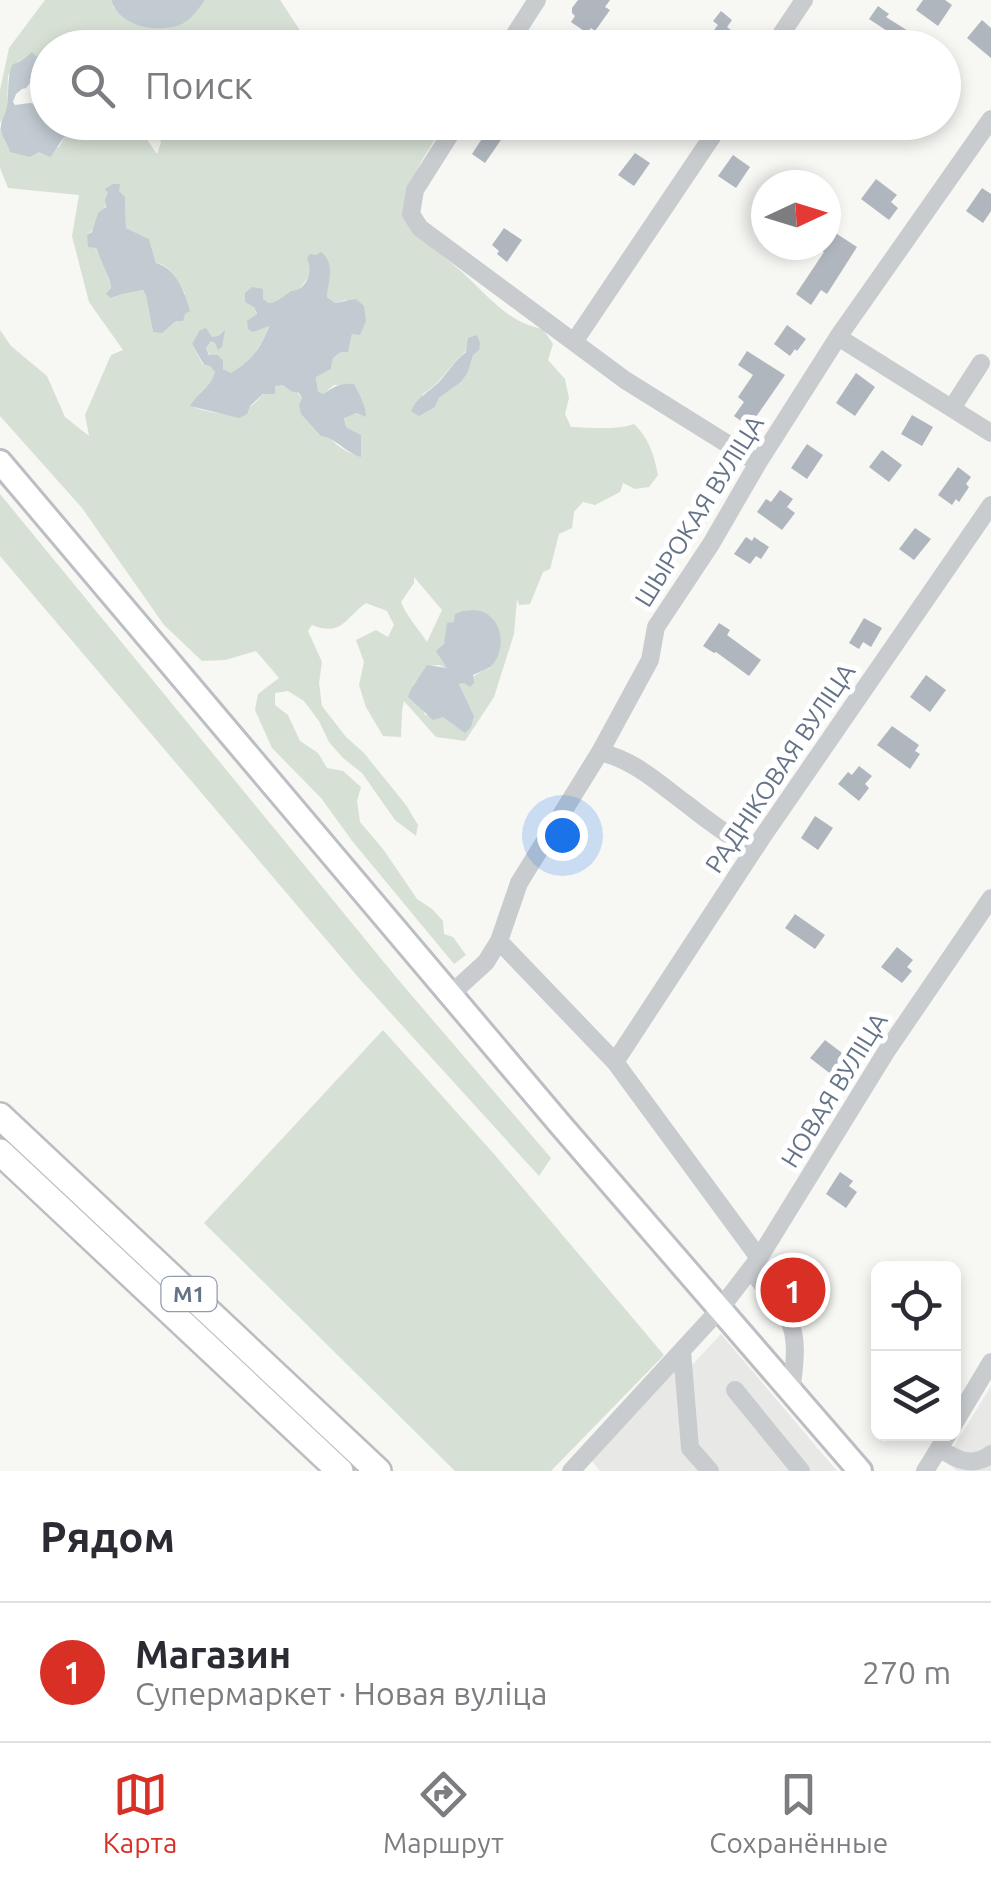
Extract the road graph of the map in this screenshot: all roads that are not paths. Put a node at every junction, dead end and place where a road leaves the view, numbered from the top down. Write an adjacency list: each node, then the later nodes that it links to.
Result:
1 (537, 0): 3 (street)
2 (804, 0): 4 (street)
3 (518, 30)
4 (784, 30)
5 (991, 119): 8 (street, ШЫРОКАЯ ВУЛІЦА)
6 (447, 140): 9 (street)
7 (710, 140): 9 (street)
8 (838, 337): 11 (street); 14 (street, ШЫРОКАЯ ВУЛІЦА)
9 (574, 342): 14 (street)
10 (982, 363): 11 (street)
11 (952, 408): 12 (street)
12 (991, 433)
13 (0, 462): 20 (main road)
14 (758, 463): 16 (street, ШЫРОКАЯ ВУЛІЦА)
15 (991, 505): 17 (street, РАДНІКОВАЯ ВУЛІЦА)
16 (600, 752): 17 (street); 19 (street, ШЫРОКАЯ ВУЛІЦА)
17 (754, 851): 21 (street, РАДНІКОВАЯ ВУЛІЦА)
18 (991, 898): 24 (street, НОВАЯ ВУЛІЦА)
19 (499, 942): 20 (street, ШЫРОКАЯ ВУЛІЦА); 21 (street)
20 (451, 994): 25 (main road)
21 (614, 1062): 24 (street)
22 (0, 1116): 34 (highway, М1)
23 (0, 1152): 33 (highway, М1)
24 (754, 1264): 25 (street, НОВАЯ ВУЛІЦА); 29 (street)
25 (720, 1309): 26 (street, НОВАЯ ВУЛІЦА); 29 (main road)
26 (682, 1351): 35 (street, НОВАЯ ВУЛІЦА); 36 (street)
27 (991, 1362): 30 (street)
28 (735, 1390): 37 (street)
29 (791, 1391): 38 (main road)
30 (961, 1412)
31 (944, 1441): 32 (street); 39 (street)
32 (991, 1454)
33 (340, 1471)
34 (378, 1471)
35 (571, 1471)
36 (710, 1471)
37 (801, 1471)
38 (860, 1471)
39 (925, 1471)

